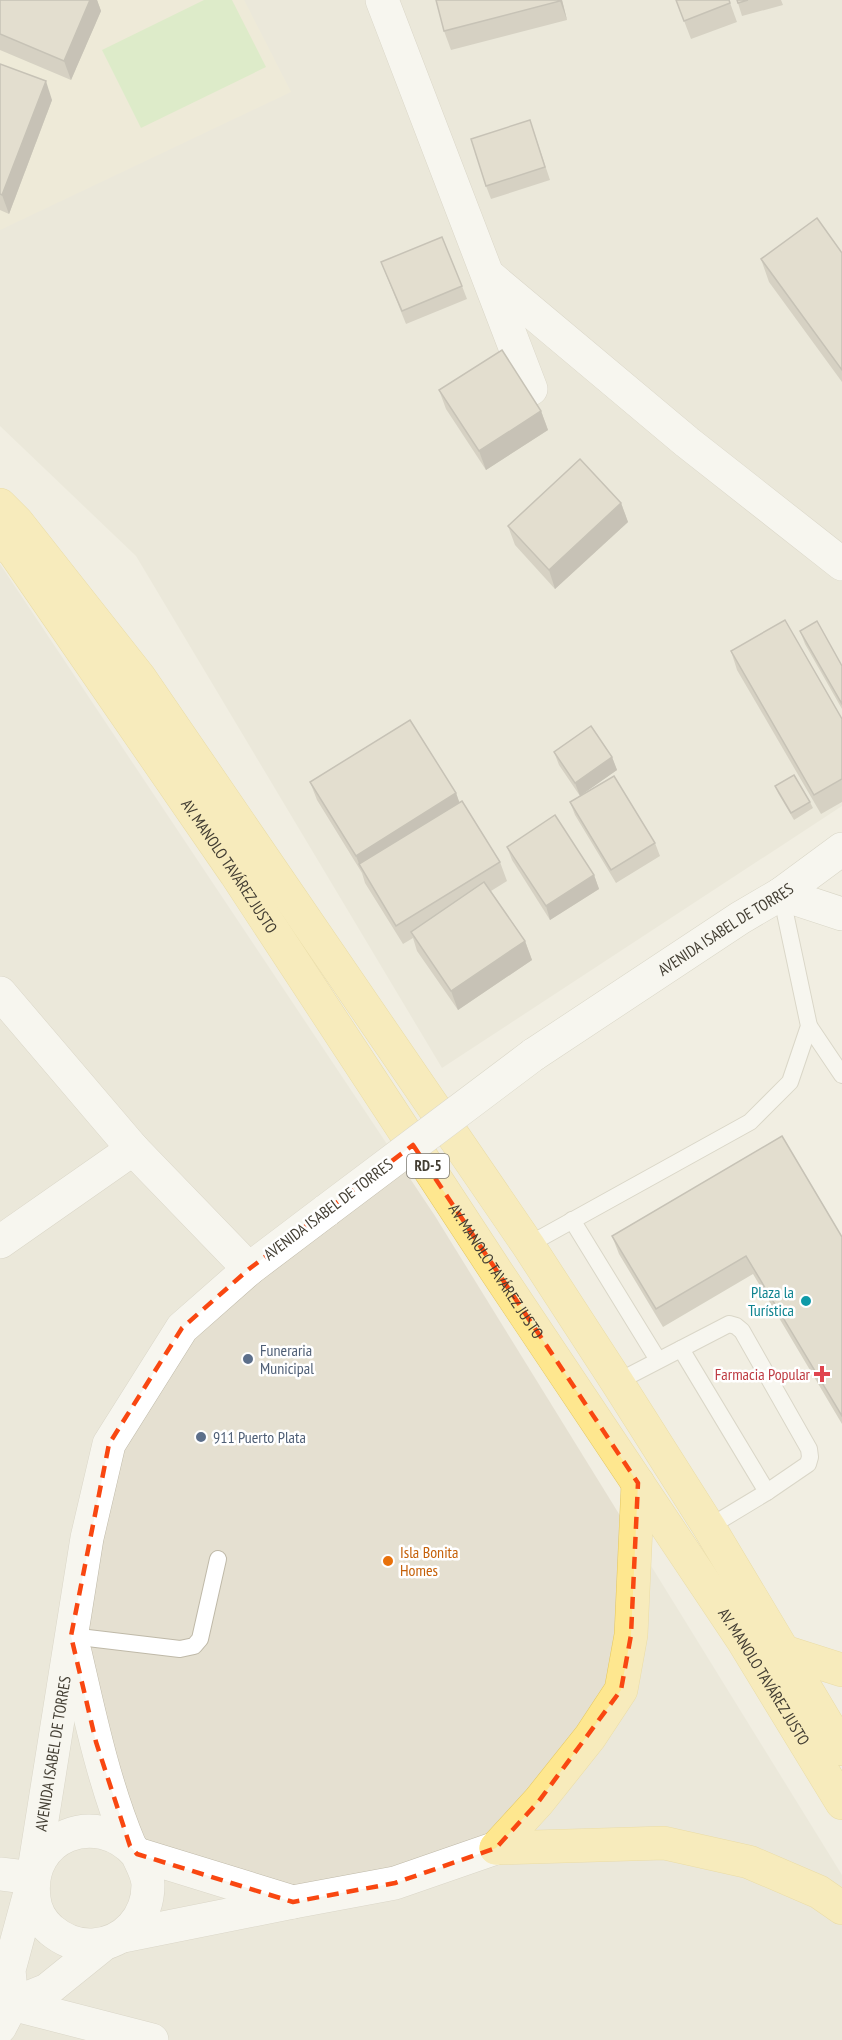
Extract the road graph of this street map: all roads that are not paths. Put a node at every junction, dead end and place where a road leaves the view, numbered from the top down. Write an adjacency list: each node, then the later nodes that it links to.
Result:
1 (382, 0): 2 (street)
2 (489, 276): 3 (street); 6 (street)
3 (531, 389)
4 (0, 505): 16 (main road, AV. MANOLO TAVÁREZ JUSTO / RD-5)
5 (0, 539): 21 (main road, AV. MANOLO TAVÁREZ JUSTO / RD-5)
6 (842, 564)
7 (842, 849): 8 (street, AVENIDA ISABEL DE TORRES)
8 (781, 894): 9 (street); 11 (lane); 17 (street, AVENIDA ISABEL DE TORRES, bridge)
9 (842, 914)
10 (0, 993): 13 (street)
11 (809, 1026): 12 (lane); 14 (lane)
12 (842, 1075)
13 (132, 1149): 15 (street); 17 (street)
14 (572, 1220): 16 (lane); 19 (lane)
15 (0, 1242)
16 (528, 1245): 20 (main road, AV. MANOLO TAVÁREZ JUSTO / RD-5)
17 (249, 1269): 25 (street, AVENIDA ISABEL DE TORRES)
18 (681, 1349): 19 (lane); 22 (lane); 22 (lane)
19 (658, 1360): 20 (lane)
20 (617, 1382): 23 (main road, AV. MANOLO TAVÁREZ JUSTO / RD-5)
21 (638, 1483): 29 (main road, AV. MANOLO TAVÁREZ JUSTO / RD-5); 30 (main road)
22 (767, 1492): 23 (lane)
23 (709, 1527): 26 (main road, AV. MANOLO TAVÁREZ JUSTO / RD-5)
24 (218, 1559): 25 (lane)
25 (71, 1636): 31 (street, AVENIDA ISABEL DE TORRES); 33 (street, AVENIDA ISABEL DE TORRES)
26 (782, 1652): 27 (main road); 28 (main road, AV. MANOLO TAVÁREZ JUSTO / RD-5)
27 (842, 1670)
28 (842, 1749)
29 (842, 1803)
30 (496, 1848): 34 (street); 35 (main road)
31 (134, 1850): 33 (street); 34 (street); 36 (street)
32 (0, 1874): 33 (street)
33 (33, 1877): 36 (street); 37 (street, AVENIDA ISABEL DE TORRES)
34 (293, 1902): 36 (street)
35 (842, 1908)
36 (113, 1940): 37 (street)
37 (4, 2018): 38 (street)
38 (152, 2040)

